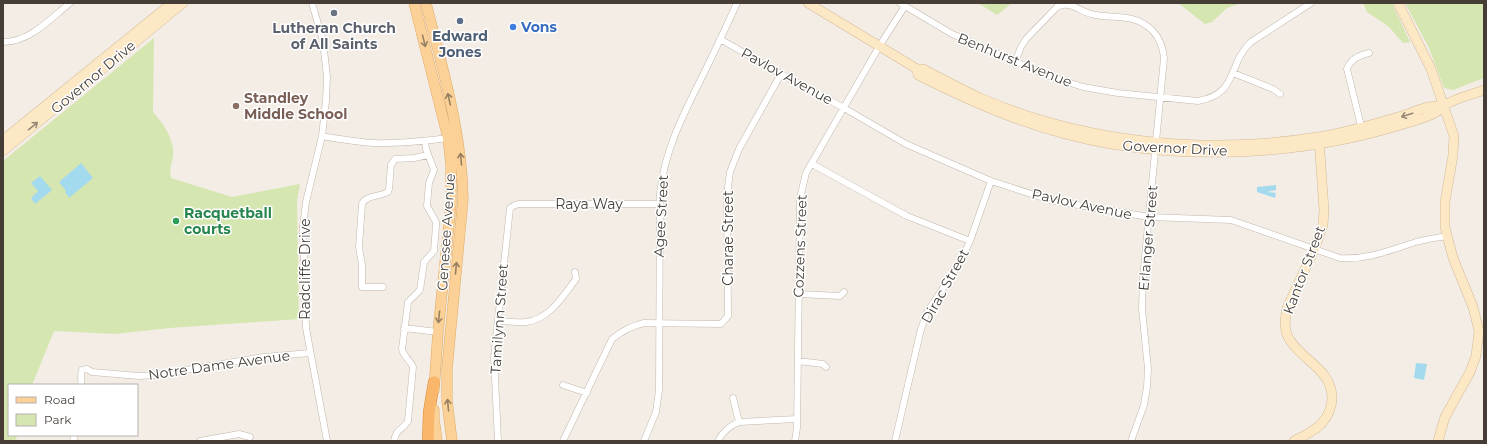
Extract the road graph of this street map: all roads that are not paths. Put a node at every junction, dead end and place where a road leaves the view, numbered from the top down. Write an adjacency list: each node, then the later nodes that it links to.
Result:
1 (172, 3): 27 (main road, Governor Drive)
2 (183, 3): 31 (main road, Governor Drive, one-way to 2)
3 (312, 3): 25 (street, Radcliffe Drive)
4 (414, 3): 26 (main road, Genesee Avenue, one-way to 26)
5 (426, 3): 49 (main road, Genesee Avenue, one-way to 5)
6 (736, 3): 12 (street, Agee Street)
7 (808, 3): 14 (main road, Governor Drive)
8 (1311, 3): 17 (street, Benhurst Avenue)
9 (1398, 3): 22 (main road)
10 (67, 4): 13 (street)
11 (903, 4): 14 (street, Cozzens Street); 16 (street, Benhurst Avenue)
12 (720, 40): 18 (street, Pavlov Avenue); 36 (street, Agee Street)
13 (3, 42)
14 (880, 45): 23 (street, Cozzens Street); 30 (main road, Governor Drive)
15 (1369, 53): 24 (street)
16 (1015, 62): 21 (street, Benhurst Avenue); 21 (street, Erlanger Street)
17 (1233, 73): 20 (street); 21 (street, Benhurst Avenue)
18 (782, 74): 23 (street, Pavlov Avenue); 46 (street, Charae Street)
19 (1484, 90): 22 (main road, Governor Drive)
20 (1280, 94)
21 (1160, 98): 30 (street, Erlanger Street)
22 (1444, 106): 24 (main road, Governor Drive); 38 (main road)
23 (844, 108): 33 (street, Cozzens Street); 34 (street, Pavlov Avenue)
24 (1362, 132): 28 (main road, Governor Drive)
25 (322, 136): 29 (street); 50 (street, Radcliffe Drive)
26 (448, 138): 29 (street); 48 (main road, Genesee Avenue, one-way to 48)
27 (3, 140)
28 (1319, 140): 30 (main road, Governor Drive); 40 (main road, Kantor Street)
29 (425, 141): 32 (street)
30 (1156, 146): 37 (street, Erlanger Street)
31 (3, 151)
32 (428, 156): 42 (street); 47 (street)
33 (812, 164): 39 (street); 44 (street, Cozzens Street)
34 (991, 181): 37 (street, Pavlov Avenue); 39 (street, Dirac Street)
35 (519, 204): 36 (street, Raya Way); 45 (street, Tamilynn Street)
36 (660, 204): 46 (street, Agee Street)
37 (1149, 217): 40 (street, Pavlov Avenue); 73 (street, Erlanger Street)
38 (1447, 236): 40 (street, Pavlov Avenue); 75 (main road)
39 (970, 241): 72 (street, Dirac Street)
40 (1314, 250): 74 (main road, Kantor Street)
41 (575, 272): 45 (street)
42 (383, 287)
43 (844, 292): 44 (street)
44 (799, 294): 51 (street, Cozzens Street)
45 (498, 321): 67 (street, Tamilynn Street)
46 (658, 323): 56 (street); 69 (street, Agee Street)
47 (404, 328): 48 (street); 63 (street)
48 (438, 332): 49 (main road); 53 (main road, Genesee Avenue)
49 (451, 335): 66 (main road, Genesee Avenue, one-way to 49)
50 (310, 353): 54 (street, Notre Dame Avenue); 62 (street, Radcliffe Drive)
51 (798, 361): 52 (street); 58 (street, Cozzens Street)
52 (826, 367)
53 (434, 382): 64 (highway); 65 (main road, Genesee Avenue)
54 (81, 384)
55 (563, 385): 56 (street)
56 (587, 393): 68 (street)
57 (733, 398): 59 (street)
58 (797, 419): 59 (street); 71 (street, Cozzens Street)
59 (739, 422): 70 (street)
60 (250, 437): 61 (street)
61 (200, 441)
62 (327, 441)
63 (394, 441)
64 (428, 441)
65 (437, 441)
66 (452, 441)
67 (498, 441)
68 (563, 441)
69 (644, 441)
70 (718, 441)
71 (795, 441)
72 (895, 441)
73 (1131, 441)
74 (1294, 441)
75 (1438, 441)

